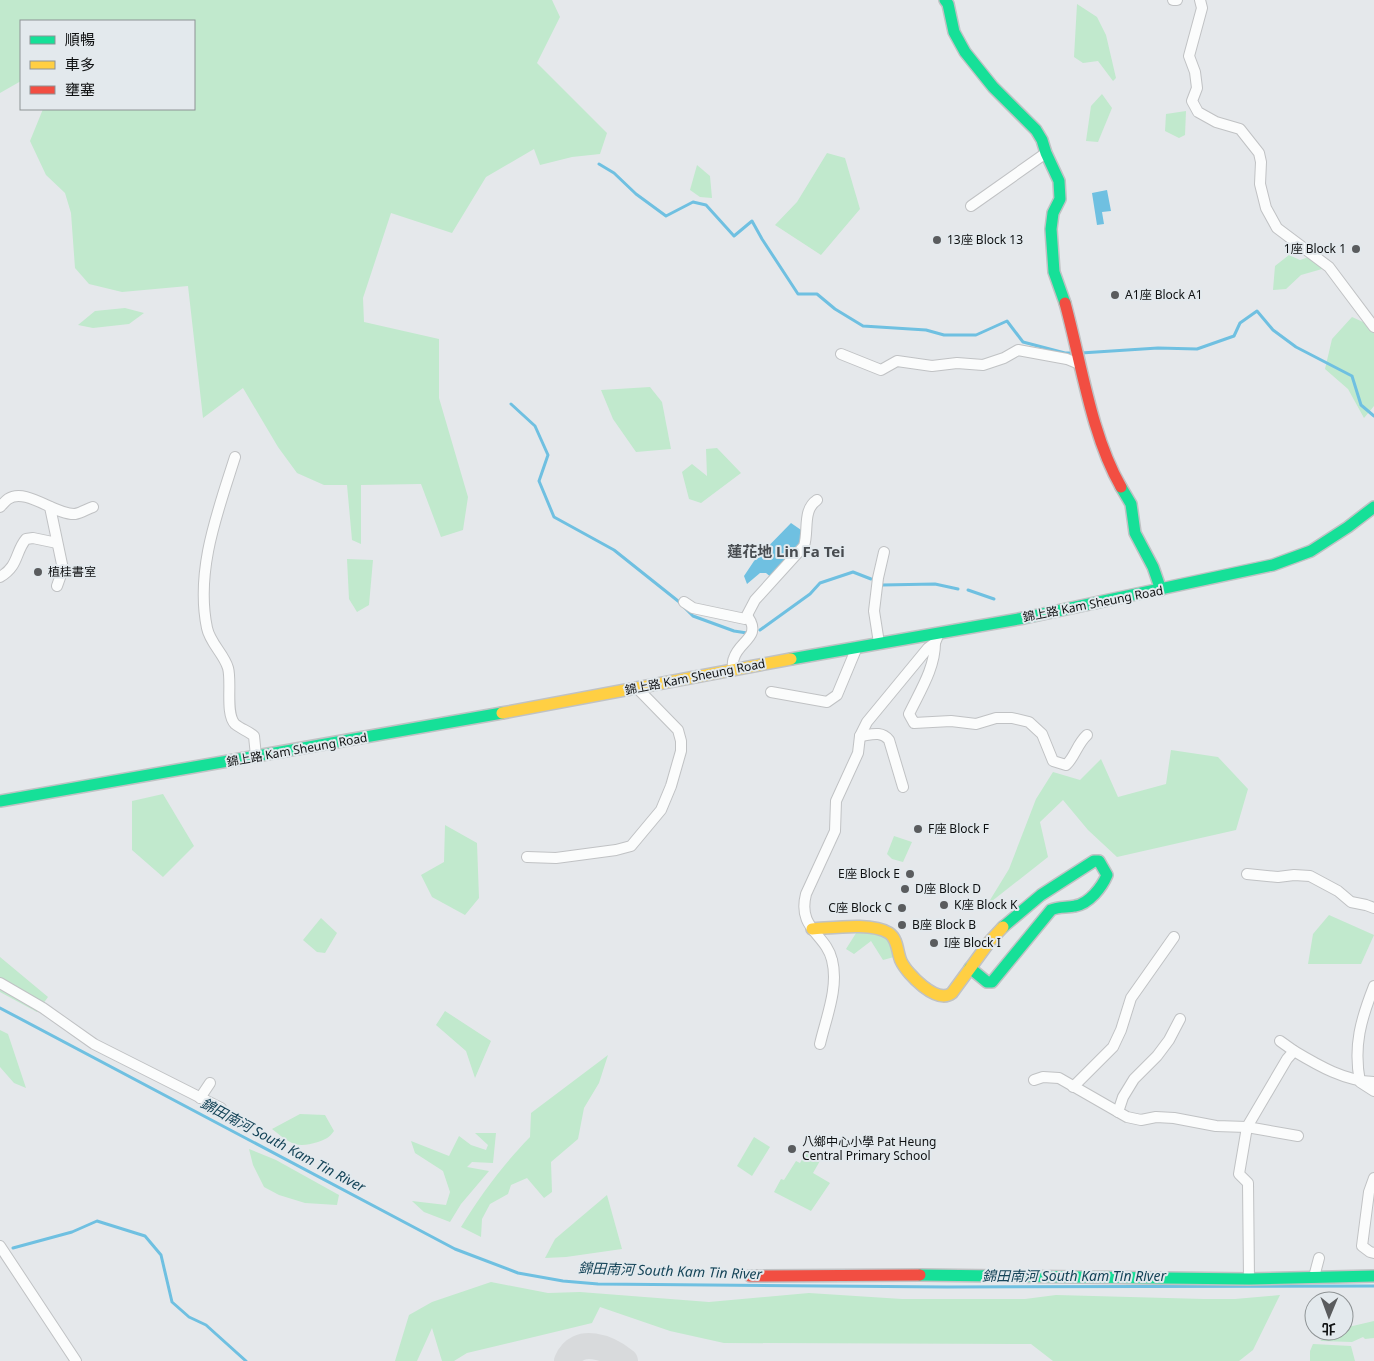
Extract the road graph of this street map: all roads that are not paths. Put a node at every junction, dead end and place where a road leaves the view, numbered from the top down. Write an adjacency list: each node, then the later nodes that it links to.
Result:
1 (945, 0): 5 (street)
2 (1173, 0): 3 (street)
3 (1177, 0)
4 (1200, 0): 7 (street)
5 (1046, 153): 6 (street); 9 (street)
6 (971, 206)
7 (1374, 327)
8 (841, 354): 9 (street)
9 (1078, 358): 20 (street)
10 (235, 457): 31 (street)
11 (817, 500): 22 (street)
12 (0, 507): 13 (street)
13 (50, 507): 14 (street); 16 (street)
14 (93, 507)
15 (1374, 507): 20 (street, 錦上路 Kam Sheung Road)
16 (57, 543): 18 (street); 19 (street)
17 (884, 552): 24 (street)
18 (0, 577)
19 (57, 586)
20 (1161, 590): 23 (street, 錦上路 Kam Sheung Road)
21 (684, 602): 22 (street)
22 (748, 617): 26 (street)
23 (937, 638): 24 (street, 錦上路 Kam Sheung Road); 29 (street); 30 (street)
24 (879, 643): 25 (street, 錦上路 Kam Sheung Road)
25 (857, 647): 26 (street, 錦上路 Kam Sheung Road); 28 (street)
26 (733, 670): 27 (street, 錦上路 Kam Sheung Road)
27 (637, 688): 31 (street, 錦上路 Kam Sheung Road); 34 (street)
28 (771, 692)
29 (860, 736): 32 (street); 37 (street)
30 (1087, 736)
31 (256, 756): 33 (street, 錦上路 Kam Sheung Road)
32 (903, 787)
33 (0, 801)
34 (527, 857)
35 (1247, 874): 36 (street)
36 (1374, 908)
37 (812, 929): 39 (street); 44 (street)
38 (1174, 937): 50 (street)
39 (970, 968): 39 (street)
40 (0, 984): 52 (street)
41 (1374, 986): 47 (street)
42 (1180, 1019): 54 (street)
43 (1280, 1041): 45 (street)
44 (820, 1044)
45 (1294, 1051): 47 (street); 55 (street)
46 (1034, 1080): 50 (street)
47 (1360, 1082): 48 (street); 51 (street)
48 (1374, 1082)
49 (210, 1083): 52 (street)
50 (1073, 1086): 54 (street)
51 (1374, 1091)
52 (200, 1098): 53 (street)
53 (221, 1108)
54 (1118, 1112): 55 (street)
55 (1248, 1127): 56 (street); 64 (street)
56 (1298, 1136)
57 (1374, 1178): 59 (street)
58 (0, 1246): 65 (street)
59 (1374, 1253)
60 (1319, 1258): 63 (street)
61 (750, 1276): 64 (street)
62 (1374, 1276): 63 (street)
63 (1314, 1277): 64 (street)
64 (1249, 1278)
65 (76, 1361)

